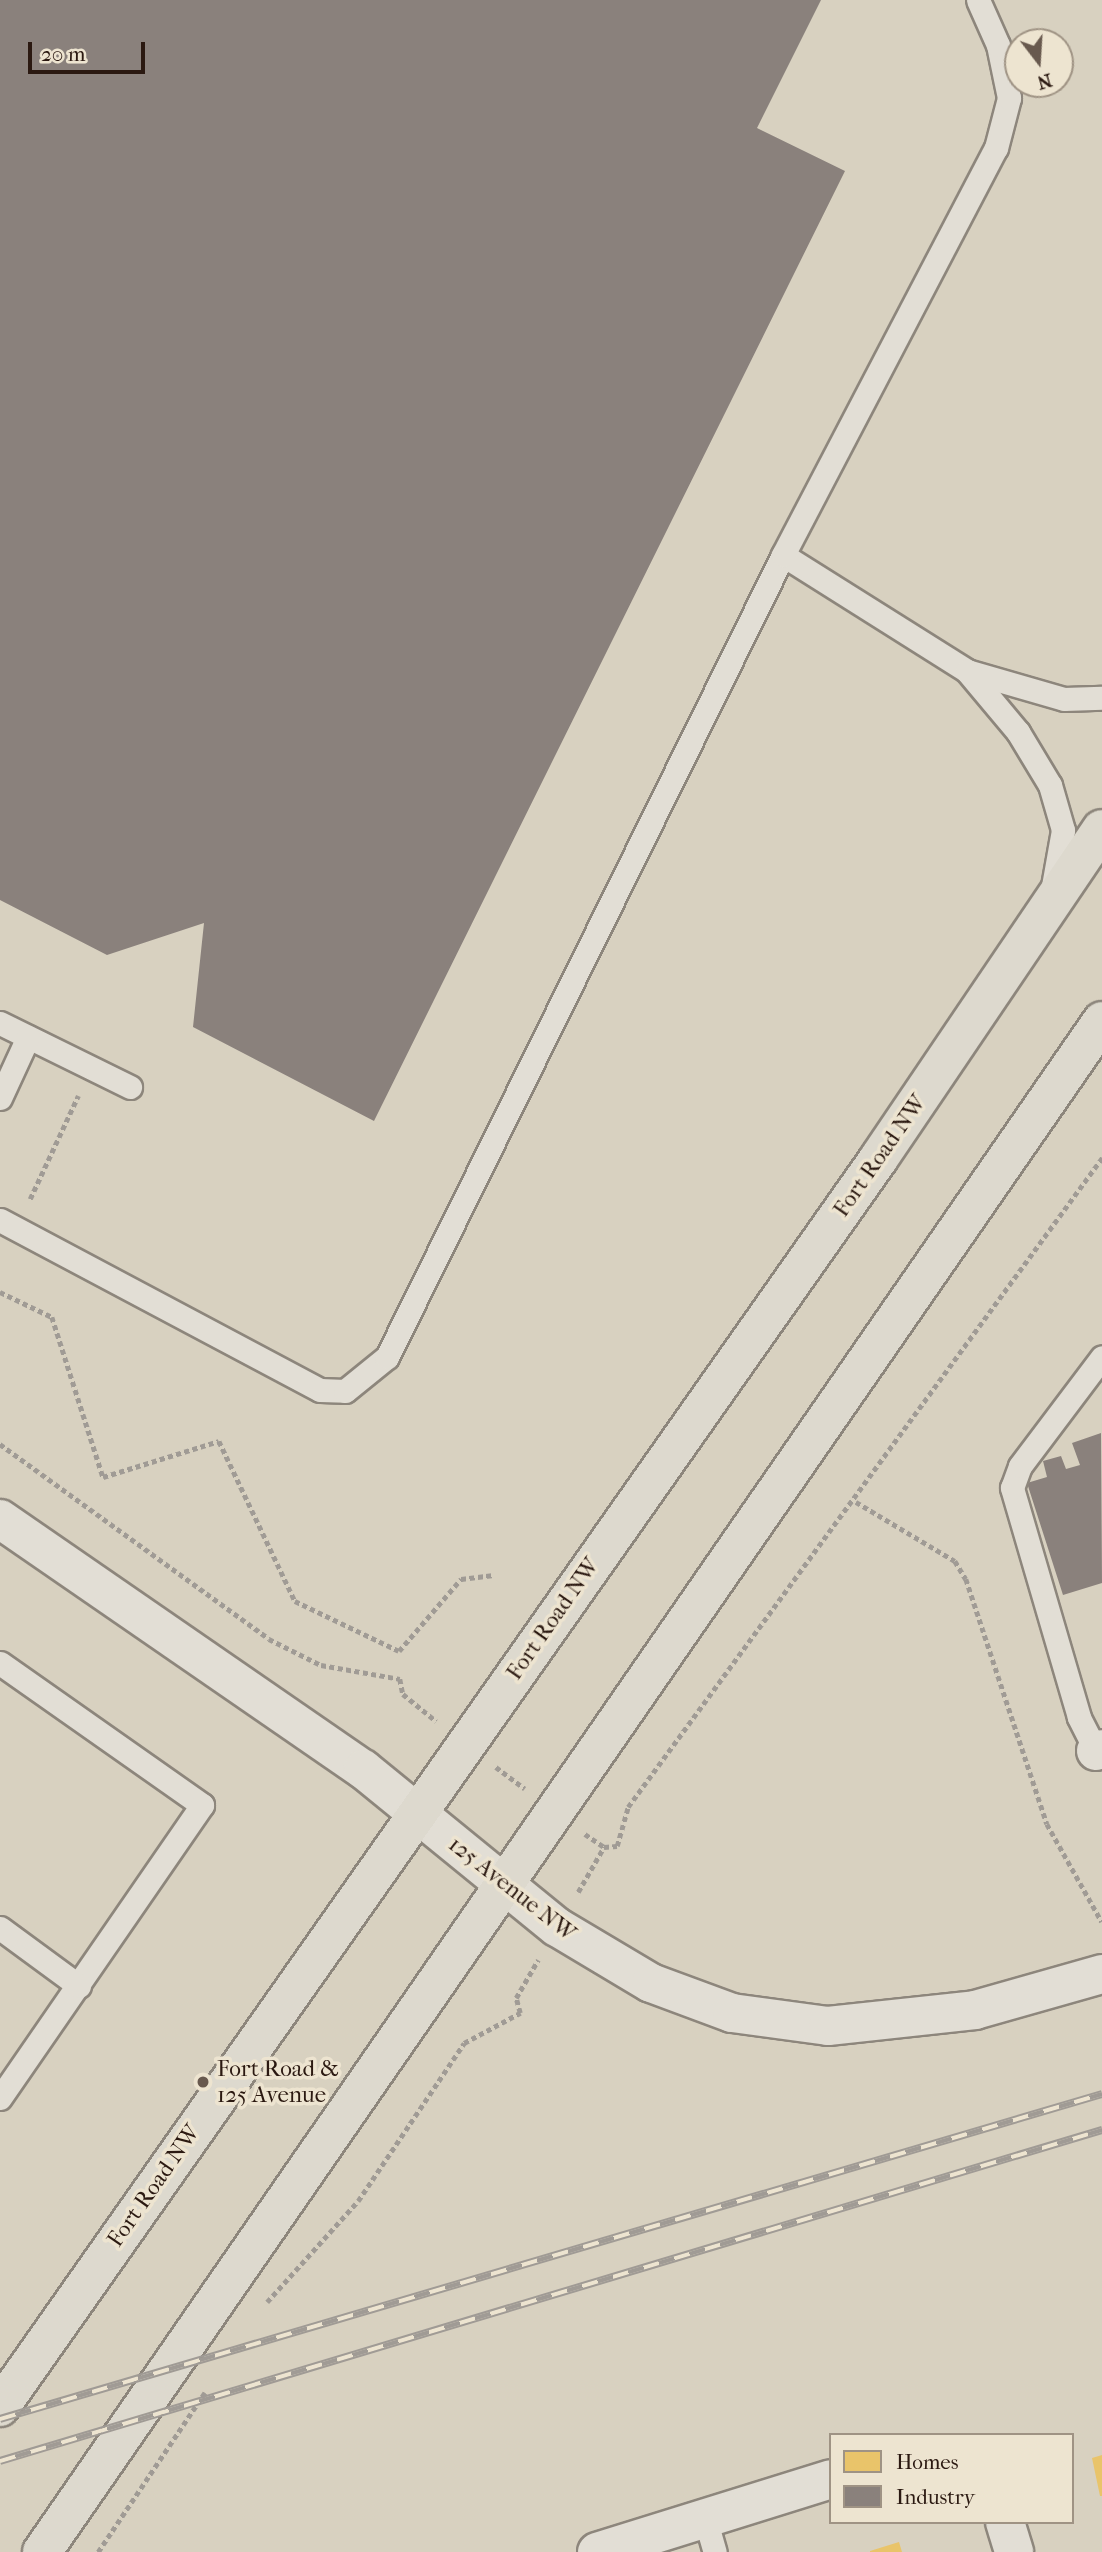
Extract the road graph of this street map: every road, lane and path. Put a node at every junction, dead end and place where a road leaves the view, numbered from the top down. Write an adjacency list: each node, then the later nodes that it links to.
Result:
1 (978, 0): 2 (lane)
2 (783, 555): 3 (lane); 14 (lane)
3 (967, 671): 4 (lane); 6 (lane)
4 (1102, 698)
5 (1102, 829): 6 (main road, Fort Road NW)
6 (1045, 915): 22 (main road, Fort Road NW)
7 (1102, 1021): 24 (main road)
8 (0, 1023): 9 (lane)
9 (28, 1037): 10 (lane); 12 (lane)
10 (130, 1087)
11 (78, 1096): 14 (path)
12 (0, 1097)
13 (1102, 1158): 18 (path)
14 (8, 1224)
15 (0, 1292): 20 (path)
16 (1102, 1357): 23 (lane)
17 (0, 1444): 22 (path)
18 (856, 1502): 24 (path); 27 (path)
19 (0, 1519): 25 (street, 125 Avenue NW)
20 (492, 1575)
21 (0, 1663): 30 (lane)
22 (464, 1743): 24 (path); 25 (main road, Fort Road NW)
23 (1099, 1750)
24 (554, 1811): 26 (main road)
25 (415, 1812): 26 (street, 125 Avenue NW); 35 (main road, Fort Road NW)
26 (501, 1884): 29 (street, 125 Avenue NW); 39 (main road)
27 (1102, 1922)
28 (0, 1928): 30 (lane)
29 (1102, 1974)
30 (79, 1986): 32 (lane)
31 (516, 1998): 33 (path)
32 (0, 2098)
33 (262, 2308)
34 (212, 2381): 40 (path)
35 (0, 2407)
36 (829, 2480): 38 (street)
37 (1006, 2524): 42 (street)
38 (710, 2535): 41 (street)
39 (41, 2552)
40 (98, 2552)
41 (597, 2552)
42 (1014, 2552)

